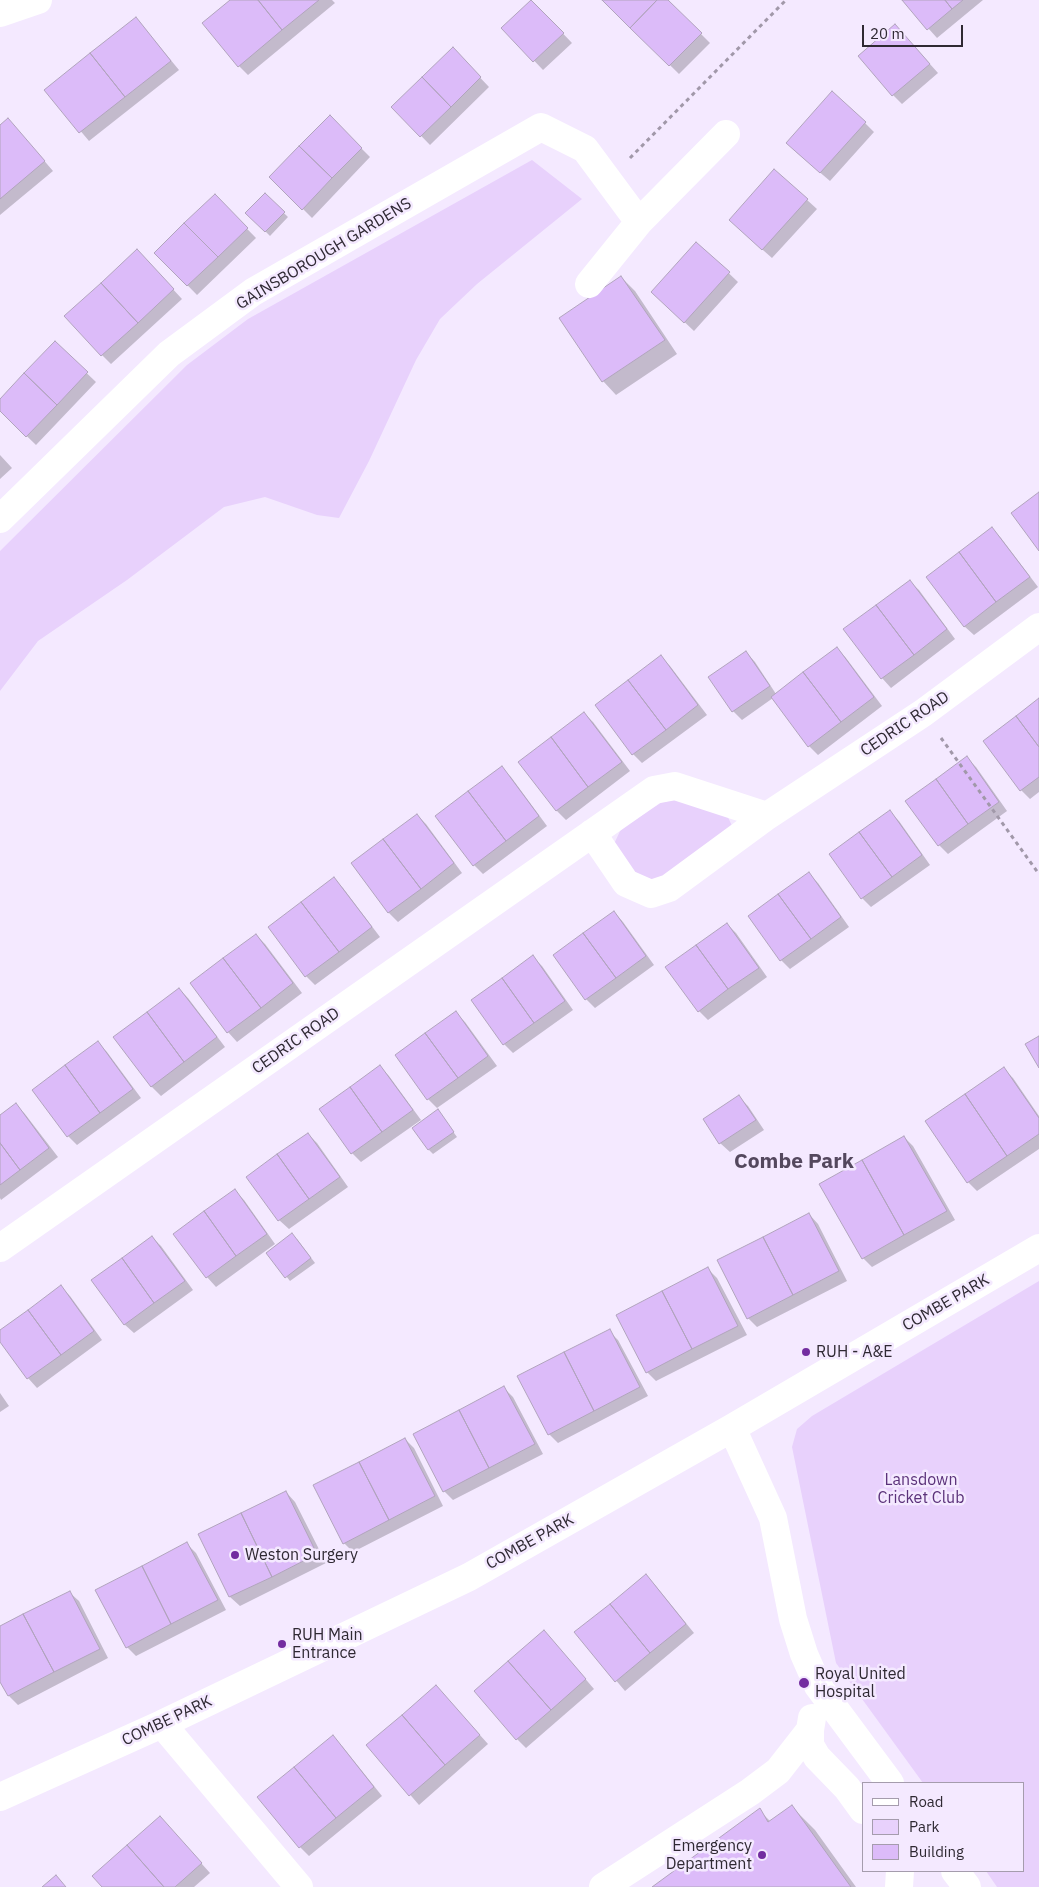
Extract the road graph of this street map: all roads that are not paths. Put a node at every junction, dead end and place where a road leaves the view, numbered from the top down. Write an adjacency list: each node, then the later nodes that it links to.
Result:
1 (38, 0): 2 (street)
2 (0, 13)
3 (726, 134): 4 (street)
4 (639, 222): 5 (street); 6 (street, GAINSBOROUGH GARDENS)
5 (589, 284)
6 (0, 519)
7 (1039, 627): 8 (street, CEDRIC ROAD)
8 (767, 816): 9 (street, CEDRIC ROAD); 9 (street, CEDRIC ROAD)
9 (592, 833): 10 (street, CEDRIC ROAD)
10 (0, 1248)
11 (1039, 1248): 12 (street, COMBE PARK)
12 (732, 1428): 13 (street); 14 (street, COMBE PARK)
13 (818, 1686): 15 (street); 16 (street)
14 (162, 1724): 17 (street, COMBE PARK); 21 (street)
15 (810, 1730): 18 (street); 22 (street)
16 (889, 1782)
17 (0, 1797)
18 (862, 1809)
19 (900, 1872): 23 (street)
20 (956, 1872): 24 (street)
21 (299, 1887)
22 (603, 1887)
23 (899, 1887)
24 (967, 1887)

